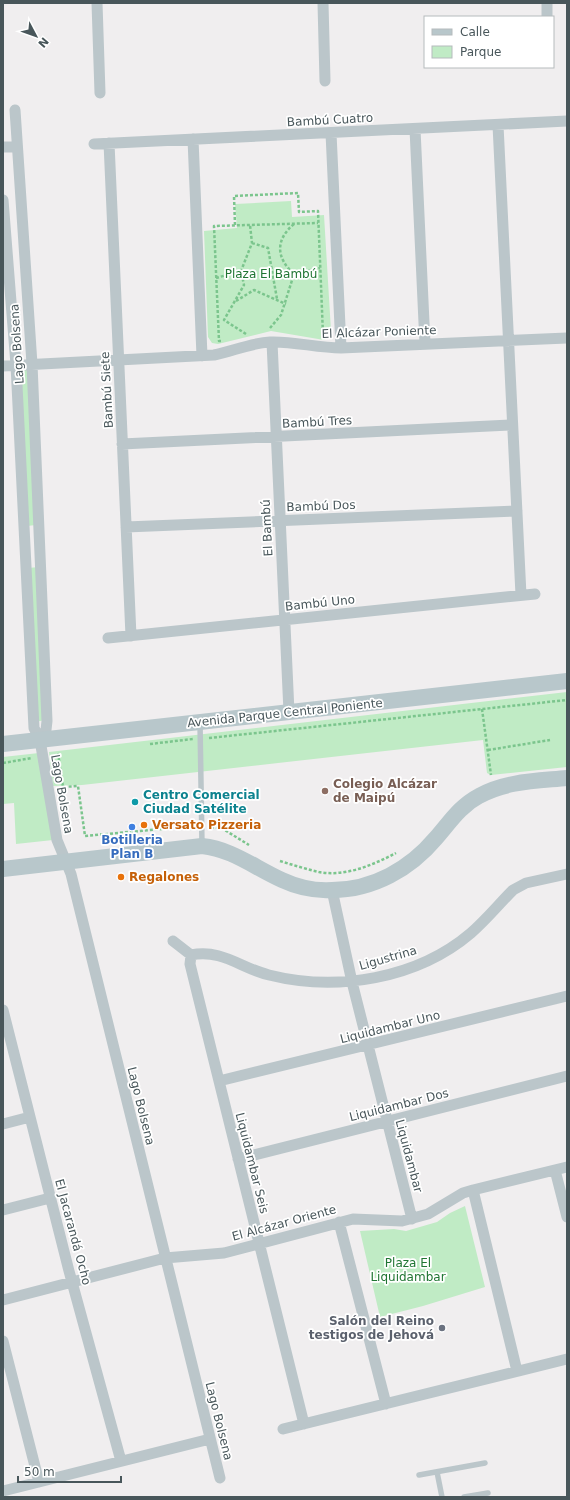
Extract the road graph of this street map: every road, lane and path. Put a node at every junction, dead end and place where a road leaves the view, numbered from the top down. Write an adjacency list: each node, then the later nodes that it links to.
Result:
1 (97, 3): 6 (street)
2 (323, 3): 5 (street)
3 (546, 3): 4 (street)
4 (547, 16)
5 (325, 82)
6 (100, 93)
7 (15, 110): 15 (street, Lago Bolsena)
8 (567, 121): 9 (street, Bambú Cuatro)
9 (498, 125): 10 (street, Bambú Cuatro); 39 (street)
10 (415, 129): 11 (street, Bambú Cuatro); 41 (street)
11 (331, 133): 12 (street, Bambú Cuatro); 42 (street)
12 (193, 139): 13 (street, Bambú Cuatro); 43 (street)
13 (109, 143): 14 (street, Bambú Cuatro); 44 (street, Bambú Siete)
14 (94, 144)
15 (16, 147): 16 (street); 45 (street, Lago Bolsena)
16 (3, 148)
17 (3, 200): 46 (street, Lago Bolsena)
18 (318, 223): 19 (path); 21 (path); 23 (path)
19 (294, 224): 20 (path); 25 (path)
20 (250, 225): 21 (path); 22 (path)
21 (235, 226): 26 (path)
22 (252, 243): 24 (path); 27 (path)
23 (320, 268): 25 (path); 36 (path)
24 (241, 271): 26 (path); 28 (path)
25 (294, 274): 29 (path)
26 (216, 278): 38 (path)
27 (277, 298): 28 (path); 29 (path)
28 (235, 301): 34 (path)
29 (286, 304): 30 (path)
30 (270, 328): 31 (path); 32 (path)
31 (278, 329)
32 (264, 330)
33 (252, 333): 34 (path)
34 (246, 334): 35 (path)
35 (238, 336)
36 (316, 336)
37 (567, 338): 39 (street, El Alcázar Poniente)
38 (224, 340)
39 (508, 340): 41 (street, El Alcázar Poniente); 48 (street)
40 (272, 342): 42 (street, El Alcázar Poniente); 43 (street, El Alcázar Poniente); 49 (street, El Bambú)
41 (425, 344): 42 (street, El Alcázar Poniente)
42 (341, 348)
43 (202, 356): 44 (street, El Alcázar Poniente)
44 (118, 360): 45 (street, El Alcázar Poniente); 50 (street, Bambú Siete)
45 (32, 364): 46 (street, El Alcázar Poniente); 54 (street, Lago Bolsena)
46 (16, 365): 47 (street, El Alcázar Poniente); 55 (street, Lago Bolsena)
47 (3, 366)
48 (512, 425): 49 (street, Bambú Tres); 51 (street)
49 (276, 437): 50 (street, Bambú Tres); 52 (street, El Bambú)
50 (122, 444): 53 (street, Bambú Siete)
51 (517, 511): 52 (street, Bambú Dos); 57 (street)
52 (280, 521): 53 (street, Bambú Dos); 58 (street, El Bambú)
53 (126, 527): 59 (street, Bambú Siete)
54 (40, 553): 55 (street); 70 (street, Lago Bolsena)
55 (25, 554): 70 (street, Lago Bolsena)
56 (535, 594): 57 (street, Bambú Uno)
57 (521, 595): 58 (street, Bambú Uno)
58 (284, 620): 59 (street, Bambú Uno); 64 (street, El Bambú)
59 (131, 636): 60 (street, Bambú Uno)
60 (108, 638)
61 (567, 681): 64 (street, Avenida Parque Central Poniente)
62 (567, 700): 63 (path)
63 (482, 709): 66 (path); 71 (path)
64 (288, 712): 65 (street, Avenida Parque Central Poniente)
65 (200, 722): 66 (lane); 70 (street, Avenida Parque Central Poniente)
66 (200, 739): 69 (path); 77 (lane)
67 (550, 740): 71 (path)
68 (3, 744): 70 (street, Avenida Parque Central Poniente)
69 (145, 744)
70 (42, 748): 73 (path); 74 (path); 81 (street, Lago Bolsena)
71 (488, 750): 75 (path)
72 (66, 753): 73 (path)
73 (58, 754): 77 (path)
74 (3, 763)
75 (485, 778)
76 (567, 778): 85 (street)
77 (202, 827): 78 (lane); 79 (path)
78 (202, 846): 81 (street); 85 (street)
79 (251, 846)
80 (401, 849): 82 (path)
81 (66, 861): 83 (street); 108 (street, Lago Bolsena)
82 (277, 861)
83 (3, 868)
84 (567, 874): 88 (street, Ligustrina)
85 (332, 890): 88 (street, Liquidambar)
86 (173, 941): 87 (street)
87 (191, 955): 88 (street, Ligustrina); 94 (street, Liquidambar Seis)
88 (352, 982): 92 (street, Liquidambar)
89 (567, 996): 92 (street, Liquidambar Uno)
90 (3, 1010): 91 (street, El Jacarandá Ocho)
91 (7, 1041): 95 (street, El Jacarandá Ocho)
92 (369, 1046): 94 (street, Liquidambar Uno); 96 (street, Liquidambar)
93 (567, 1076): 96 (street, Liquidambar Dos)
94 (219, 1081): 98 (street, Liquidambar Seis)
95 (30, 1117): 97 (street); 102 (street, El Jacarandá Ocho)
96 (387, 1121): 98 (street, Liquidambar Dos); 105 (street, Liquidambar)
97 (3, 1124)
98 (238, 1159): 107 (street, Liquidambar Seis)
99 (567, 1167): 100 (street, El Alcázar Oriente)
100 (555, 1170): 101 (street, El Alcázar Oriente); 104 (street)
101 (473, 1190): 105 (street, El Alcázar Oriente); 113 (street)
102 (50, 1198): 103 (street); 109 (street, El Jacarandá Ocho)
103 (3, 1210)
104 (567, 1217)
105 (412, 1219): 106 (street, El Alcázar Oriente)
106 (339, 1222): 107 (street, El Alcázar Oriente); 114 (street)
107 (259, 1244): 108 (street, El Alcázar Oriente); 115 (street, Liquidambar Seis)
108 (165, 1258): 109 (street, El Alcázar Oriente); 117 (street, Lago Bolsena)
109 (72, 1282): 110 (street, El Alcázar Oriente); 118 (street, El Jacarandá Ocho)
110 (3, 1300)
111 (3, 1341): 123 (street)
112 (567, 1359): 113 (street)
113 (517, 1371): 114 (street)
114 (386, 1404): 115 (street)
115 (304, 1424): 116 (street)
116 (283, 1429)
117 (210, 1439): 118 (street); 122 (street, Lago Bolsena)
118 (121, 1461): 123 (street)
119 (484, 1463): 120 (lane)
120 (437, 1472): 121 (lane); 126 (lane)
121 (419, 1475)
122 (220, 1478)
123 (39, 1482): 124 (street)
124 (3, 1491)
125 (488, 1493): 127 (lane)
126 (442, 1497)
127 (464, 1497)

